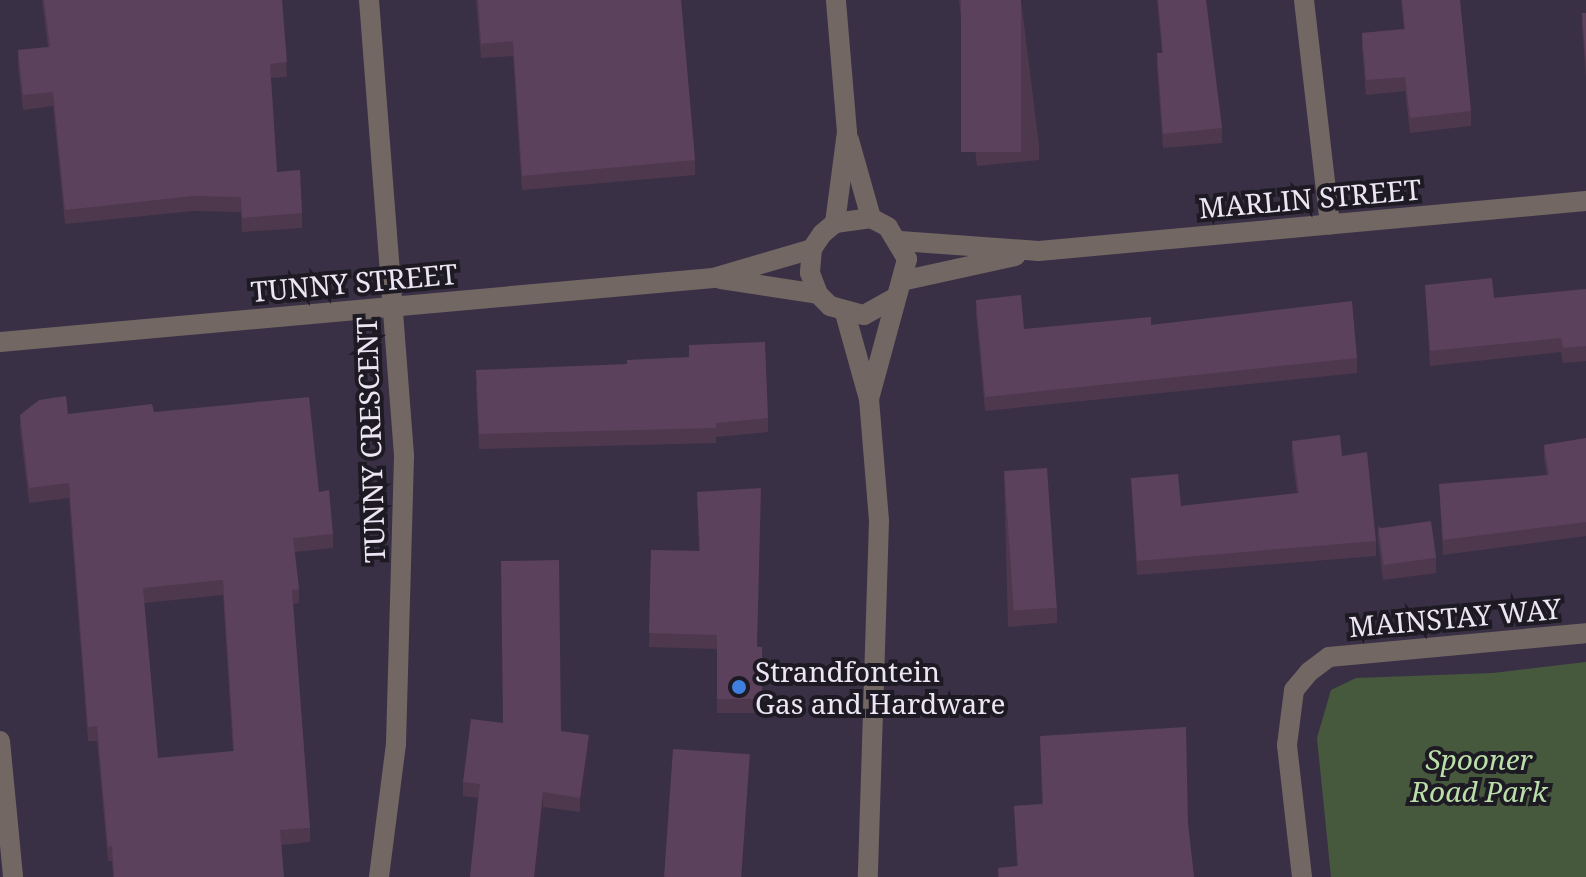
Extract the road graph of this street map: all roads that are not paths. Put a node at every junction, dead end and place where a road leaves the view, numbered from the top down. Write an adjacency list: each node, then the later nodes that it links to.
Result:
1 (369, 0): 15 (street, TUNNY CRESCENT)
2 (836, 0): 4 (street)
3 (1304, 0): 8 (street)
4 (847, 132): 6 (street); 7 (street)
5 (1586, 201): 8 (street, MARLIN STREET)
6 (871, 218): 7 (street); 9 (street)
7 (835, 223): 10 (street)
8 (1330, 224): 11 (street, MARLIN STREET)
9 (900, 241): 11 (street, MARLIN STREET); 13 (street)
10 (812, 249): 12 (street, TUNNY STREET); 14 (street)
11 (1039, 251): 13 (street, MARLIN STREET)
12 (713, 278): 14 (street, TUNNY STREET); 15 (street, TUNNY STREET)
13 (901, 288): 16 (street); 18 (street)
14 (818, 294): 16 (street)
15 (392, 307): 17 (street, TUNNY STREET); 22 (street, TUNNY CRESCENT)
16 (845, 313): 18 (street)
17 (0, 342)
18 (869, 399): 23 (street)
19 (1586, 633): 24 (street, MAINSTAY WAY)
20 (0, 741): 21 (street)
21 (13, 877)
22 (379, 877)
23 (868, 877)
24 (1302, 877)

